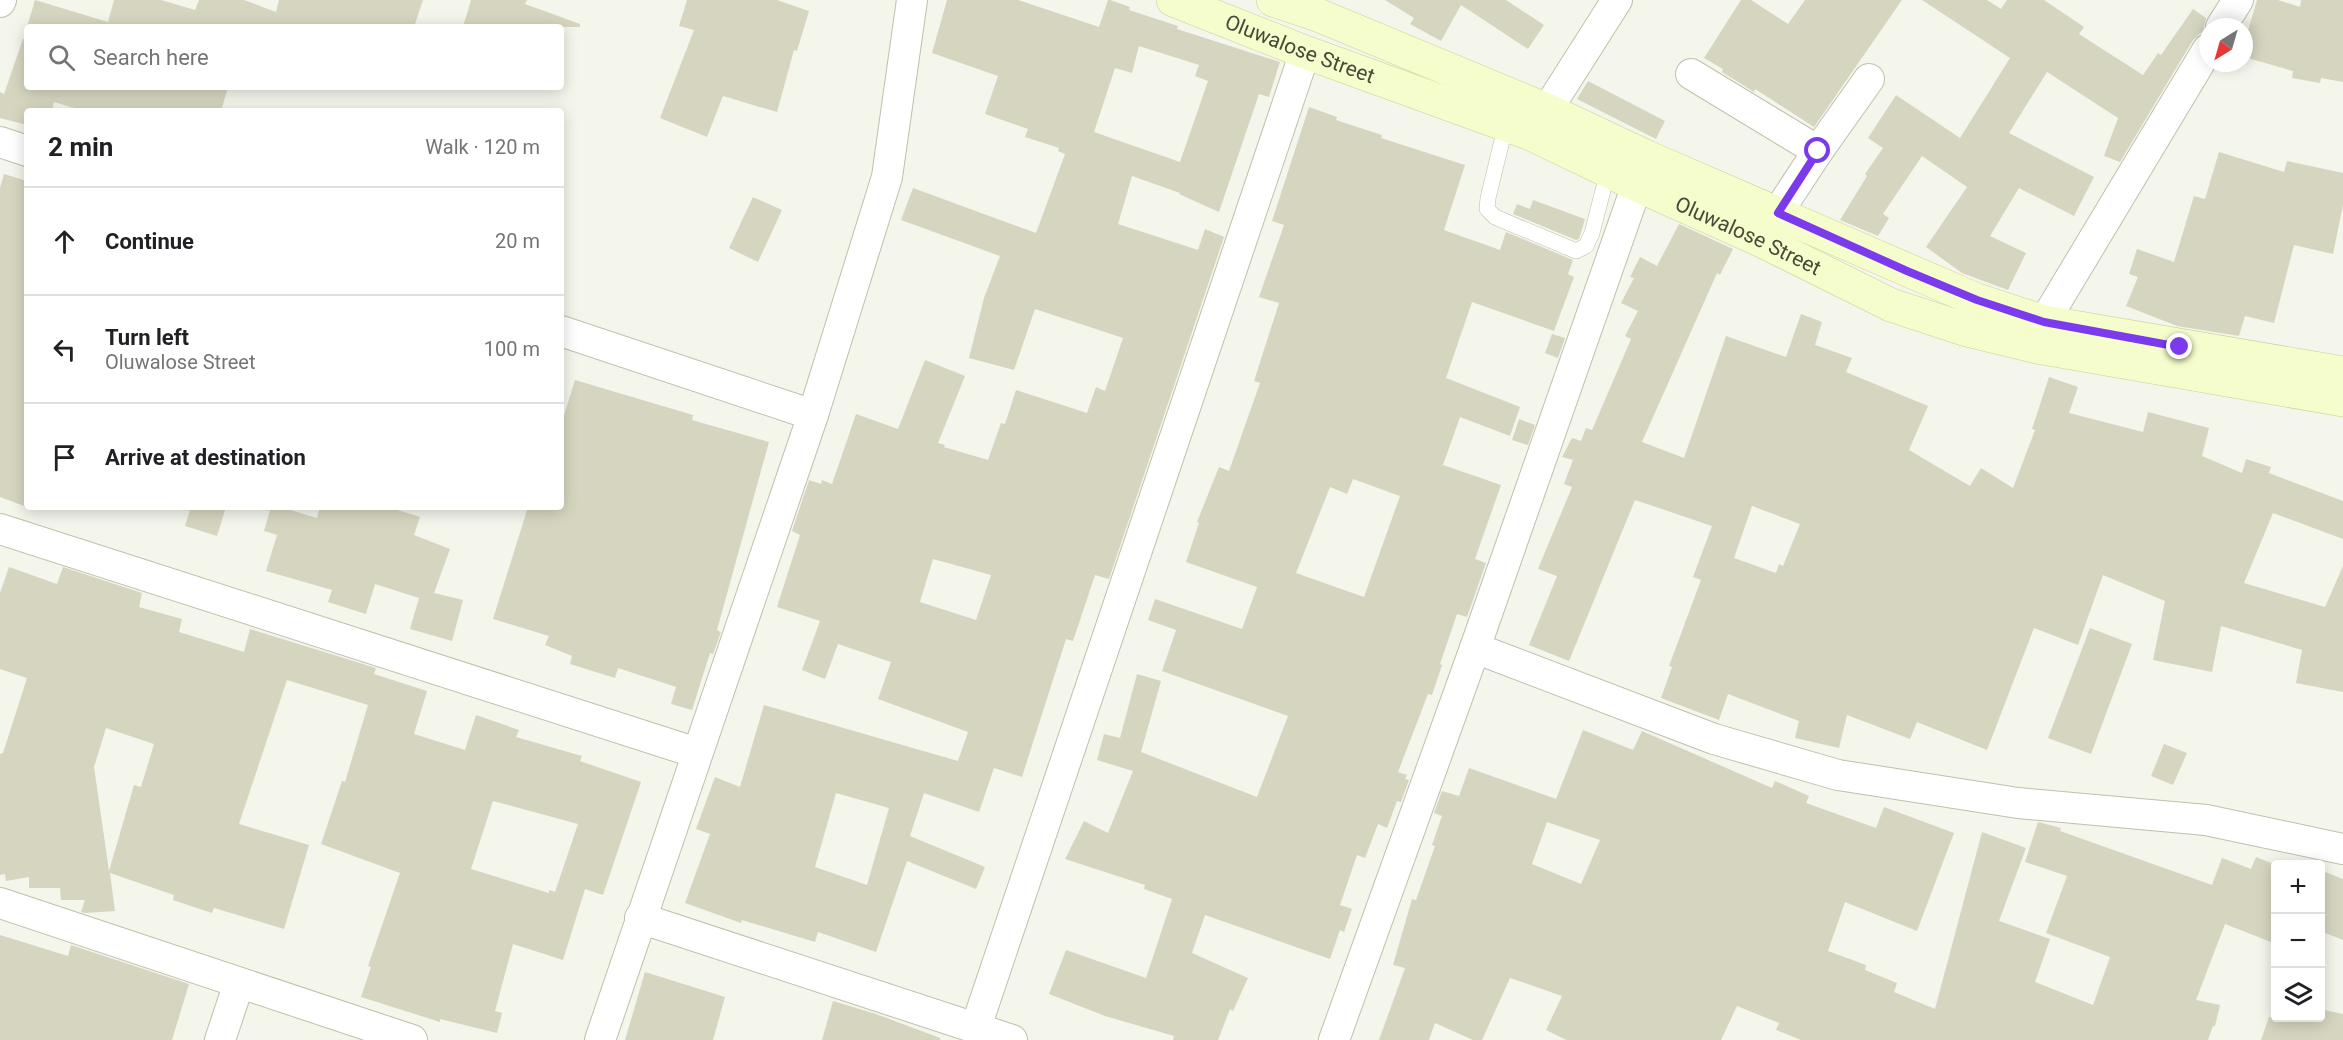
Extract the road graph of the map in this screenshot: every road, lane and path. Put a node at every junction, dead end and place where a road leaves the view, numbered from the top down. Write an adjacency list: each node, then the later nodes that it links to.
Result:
1 (912, 0): 21 (street)
2 (1173, 0): 7 (street, Oluwalose Street)
3 (1273, 0): 11 (street, Oluwalose Street)
4 (1617, 0): 11 (street)
5 (2238, 0): 6 (street)
6 (2227, 18)
7 (1305, 52): 11 (street, Oluwalose Street); 29 (street)
8 (2199, 64): 17 (street)
9 (1691, 74): 14 (street)
10 (1869, 79): 14 (street)
11 (1528, 123): 15 (street, Oluwalose Street); 15 (lane); 16 (street, Oluwalose Street)
12 (0, 142): 13 (street)
13 (24, 150)
14 (1818, 151): 16 (street)
15 (1622, 178): 20 (street, Oluwalose Street); 23 (street)
16 (1778, 213): 17 (street, Oluwalose Street)
17 (2044, 322): 19 (street, Oluwalose Street)
18 (564, 332): 21 (street)
19 (2343, 373)
20 (2343, 400)
21 (813, 415): 24 (street)
22 (0, 529): 24 (street)
23 (1475, 648): 25 (street); 34 (street)
24 (697, 753): 27 (street)
25 (2343, 849)
26 (0, 903): 28 (street)
27 (640, 918): 29 (street); 32 (street)
28 (239, 983): 30 (street); 31 (street)
29 (976, 1027): 33 (street)
30 (220, 1040)
31 (412, 1040)
32 (600, 1040)
33 (1012, 1040)
34 (1334, 1040)

